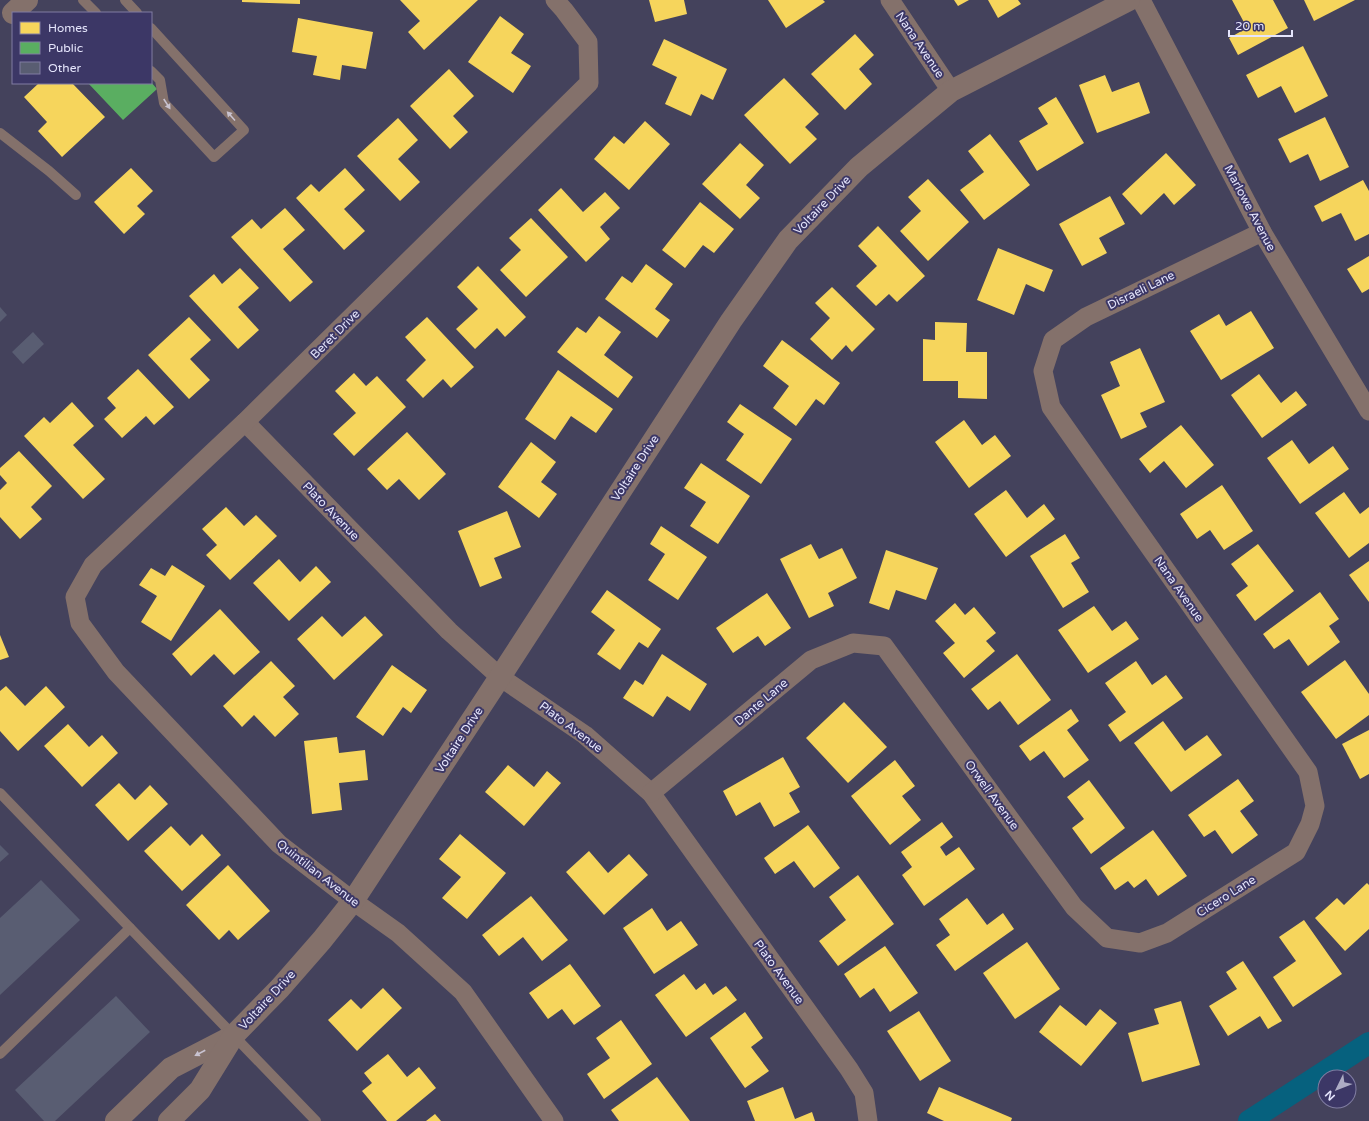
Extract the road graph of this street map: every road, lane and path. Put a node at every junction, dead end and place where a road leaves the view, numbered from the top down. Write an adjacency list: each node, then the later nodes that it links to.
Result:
1 (27, 0): 8 (street)
2 (83, 0): 9 (lane)
3 (125, 0): 10 (lane)
4 (555, 0): 21 (street, Beret Drive)
5 (890, 0): 15 (street, Nana Avenue)
6 (1129, 0): 15 (street, Voltaire Drive)
7 (1141, 0): 18 (street, Marlowe Avenue)
8 (14, 12)
9 (95, 12)
10 (136, 12)
11 (12, 14): 12 (street)
12 (0, 26)
13 (152, 29): 14 (lane, one-way to 13)
14 (152, 72)
15 (951, 91): 24 (street, Voltaire Drive)
16 (0, 133): 17 (lane)
17 (76, 195)
18 (1262, 232): 19 (street, Disraeli Lane); 20 (street, Marlowe Avenue)
19 (1043, 371): 27 (street, Nana Avenue)
20 (1369, 411)
21 (245, 422): 22 (street, Beret Drive); 24 (street, Plato Avenue)
22 (80, 623): 28 (street, Quintilian Avenue)
23 (884, 646): 26 (street, Dante Lane); 30 (street, Orwell Avenue)
24 (500, 677): 26 (street, Plato Avenue); 28 (street, Voltaire Drive)
25 (0, 793): 29 (lane)
26 (651, 793): 37 (street, Plato Avenue)
27 (1315, 806): 30 (street, Cicero Lane)
28 (353, 900): 31 (street, Voltaire Drive); 36 (street, Quintilian Avenue)
29 (130, 928): 31 (lane); 32 (lane)
30 (1107, 938)
31 (234, 1035): 33 (street, Voltaire Drive, one-way to 33); 34 (street, Voltaire Drive); 35 (lane)
32 (0, 1054)
33 (116, 1121)
34 (169, 1121)
35 (316, 1121)
36 (554, 1121)
37 (868, 1121)

